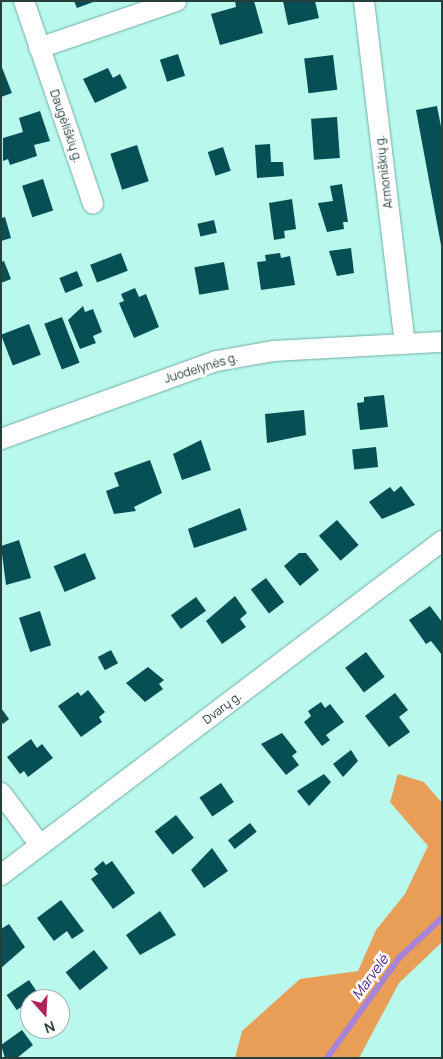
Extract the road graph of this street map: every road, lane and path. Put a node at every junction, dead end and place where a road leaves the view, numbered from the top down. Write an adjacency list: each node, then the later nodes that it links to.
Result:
1 (24, 1): 4 (street, Daugėliškių g.)
2 (176, 1): 4 (street)
3 (364, 1): 7 (street, Armoniškių g.)
4 (39, 48): 5 (street, Daugėliškių g.)
5 (93, 204)
6 (442, 342): 7 (street, Juodelynės g.)
7 (405, 343): 8 (street, Juodelynės g.)
8 (1, 439)
9 (442, 541): 11 (street, Dvarų g.)
10 (1, 793): 11 (street)
11 (40, 846): 12 (street, Dvarų g.)
12 (1, 875)

